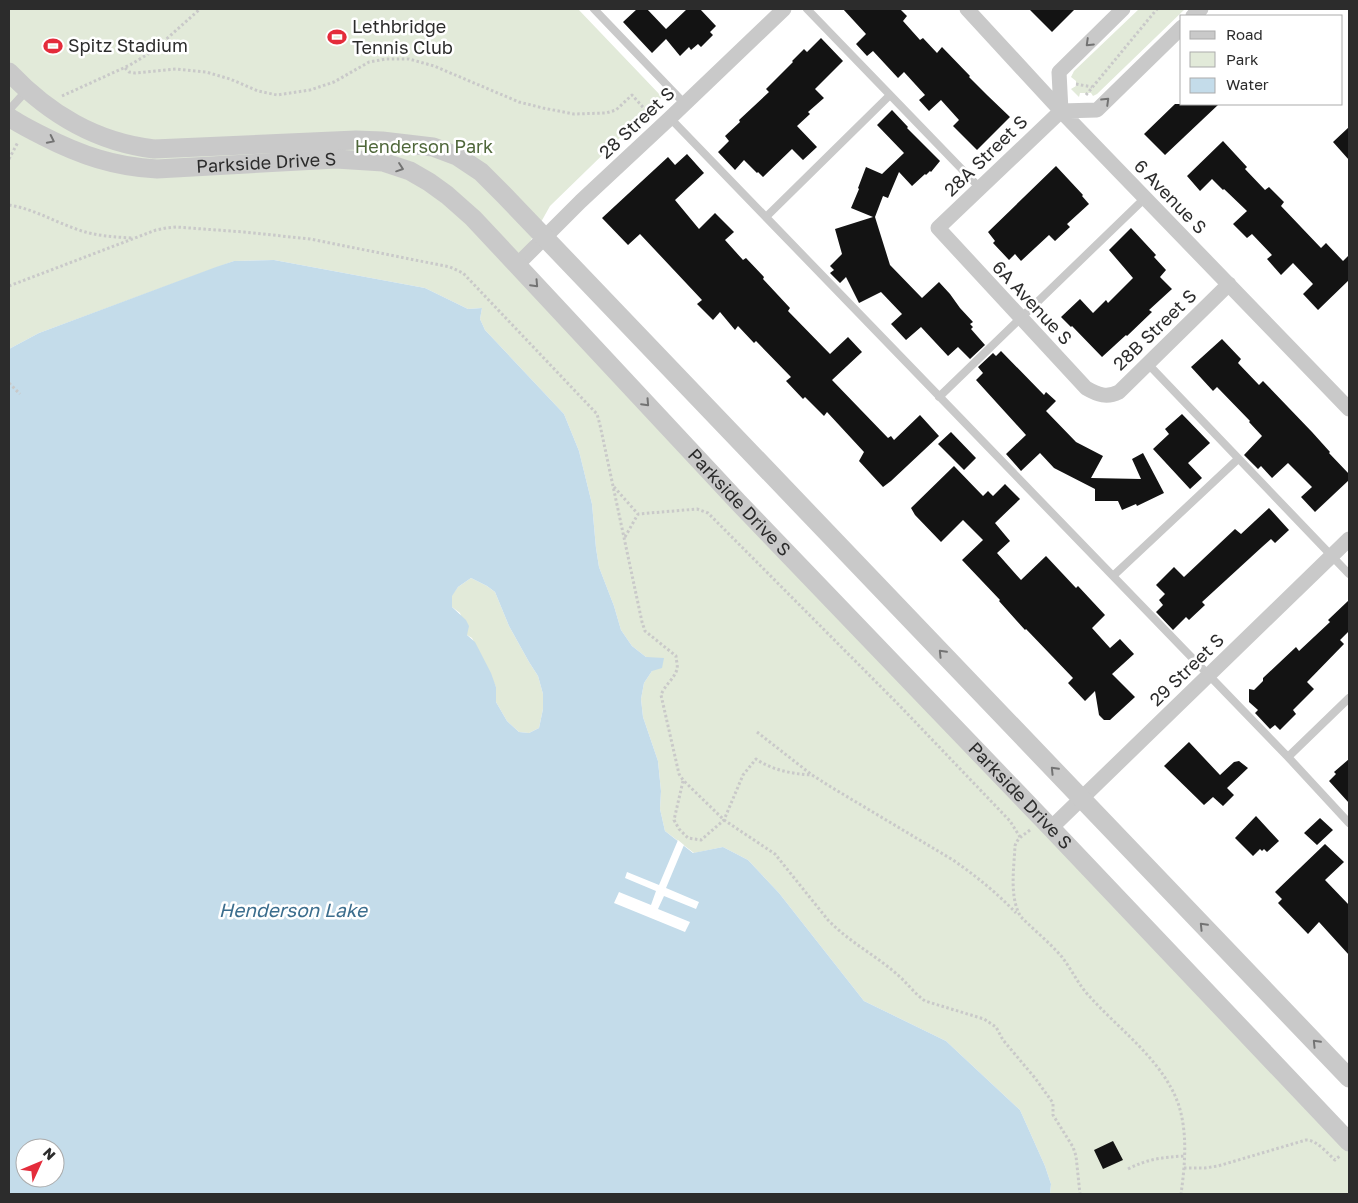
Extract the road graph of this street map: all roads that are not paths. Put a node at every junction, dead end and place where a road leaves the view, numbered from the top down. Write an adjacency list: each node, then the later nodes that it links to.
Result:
1 (594, 9): 10 (lane)
2 (784, 9): 10 (street, 28 Street S)
3 (807, 9): 9 (lane)
4 (967, 9): 12 (street, 6 Avenue S)
5 (1123, 9): 12 (street, one-way to 12)
6 (1180, 29): 12 (street, one-way to 6)
7 (9, 72): 8 (street, Parkside Drive S)
8 (27, 90): 11 (lane); 19 (street, Parkside Drive S)
9 (890, 95): 15 (lane); 17 (lane)
10 (685, 104): 14 (street, 28 Street S)
11 (9, 110)
12 (1061, 110): 15 (street, 28A Street S); 16 (street, 6 Avenue S)
13 (9, 117): 20 (street, Parkside Drive S, one-way to 20)
14 (670, 118): 17 (lane); 19 (street, 28 Street S)
15 (980, 188): 18 (street, 28A Street S)
16 (1145, 198): 21 (street, 6 Avenue S); 22 (lane)
17 (766, 217): 25 (lane)
18 (938, 228): 22 (street, 6A Avenue S)
19 (544, 237): 20 (street, 28 Street S); 35 (street, Parkside Drive S, one-way to 19)
20 (517, 265): 36 (street, Parkside Drive S, one-way to 36)
21 (1229, 284): 23 (street, 28B Street S); 26 (street, 6 Avenue S)
22 (1021, 318): 24 (street, 6A Avenue S); 25 (lane)
23 (1148, 364): 24 (street, 28B Street S); 27 (lane)
24 (1104, 396)
25 (939, 397): 31 (lane)
26 (1349, 409)
27 (1238, 459): 29 (lane); 31 (lane)
28 (1349, 539): 29 (street, 29 Street S)
29 (1332, 556): 30 (lane); 32 (street, 29 Street S)
30 (1349, 574)
31 (1113, 576): 32 (lane)
32 (1208, 676): 34 (lane); 35 (street, 29 Street S)
33 (1349, 698): 34 (lane)
34 (1288, 757): 37 (lane)
35 (1081, 799): 36 (street, 29 Street S); 38 (street, Parkside Drive S, one-way to 35)
36 (1047, 823): 39 (street, Parkside Drive S)
37 (1349, 823)
38 (1349, 1078)
39 (1346, 1148)

